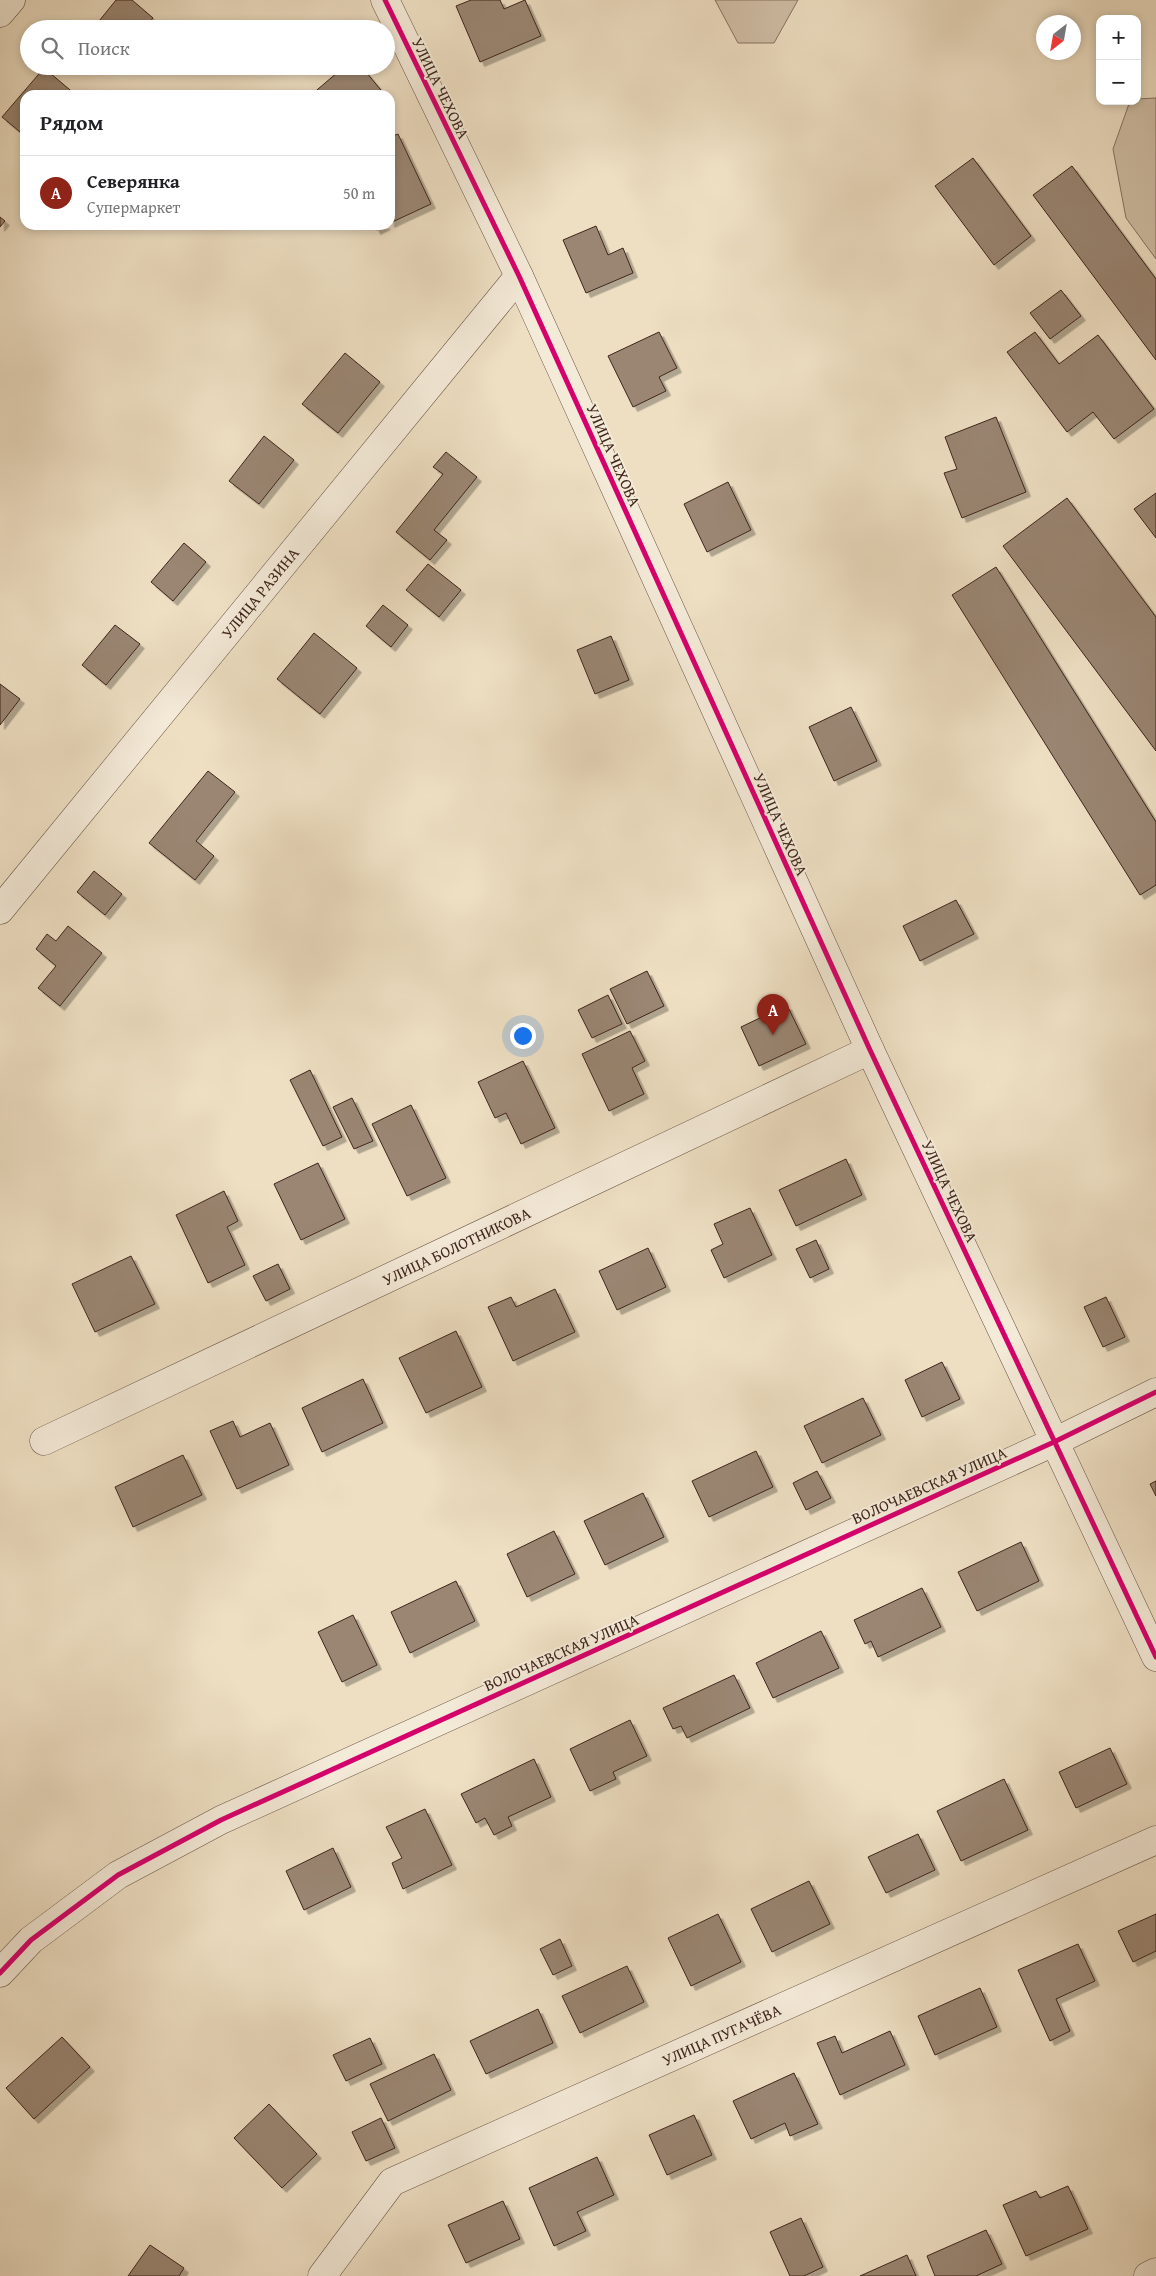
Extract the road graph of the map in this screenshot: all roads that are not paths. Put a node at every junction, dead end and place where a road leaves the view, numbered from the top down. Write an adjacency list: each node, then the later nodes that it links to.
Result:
1 (11, 0): 3 (street)
2 (385, 0): 4 (street, УЛИЦА ЧЕХОВА)
3 (0, 13)
4 (395, 20)
5 (395, 21): 6 (street, УЛИЦА ЧЕХОВА)
6 (519, 276): 7 (street, УЛИЦА РАЗИНА); 8 (street, УЛИЦА ЧЕХОВА)
7 (0, 910)
8 (870, 1050): 10 (street, УЛИЦА БОЛОТНИКОВА); 11 (street, УЛИЦА ЧЕХОВА)
9 (1156, 1392): 11 (street, ВОЛОЧАЕВСКАЯ УЛИЦА)
10 (44, 1441)
11 (1054, 1442): 12 (street, УЛИЦА ЧЕХОВА); 14 (street, ВОЛОЧАЕВСКАЯ УЛИЦА)
12 (1156, 1657)
13 (1156, 1840): 16 (street, УЛИЦА ПУГАЧЁВА)
14 (0, 1973)
15 (1156, 2272): 17 (street)
16 (322, 2276)
17 (1148, 2276)

